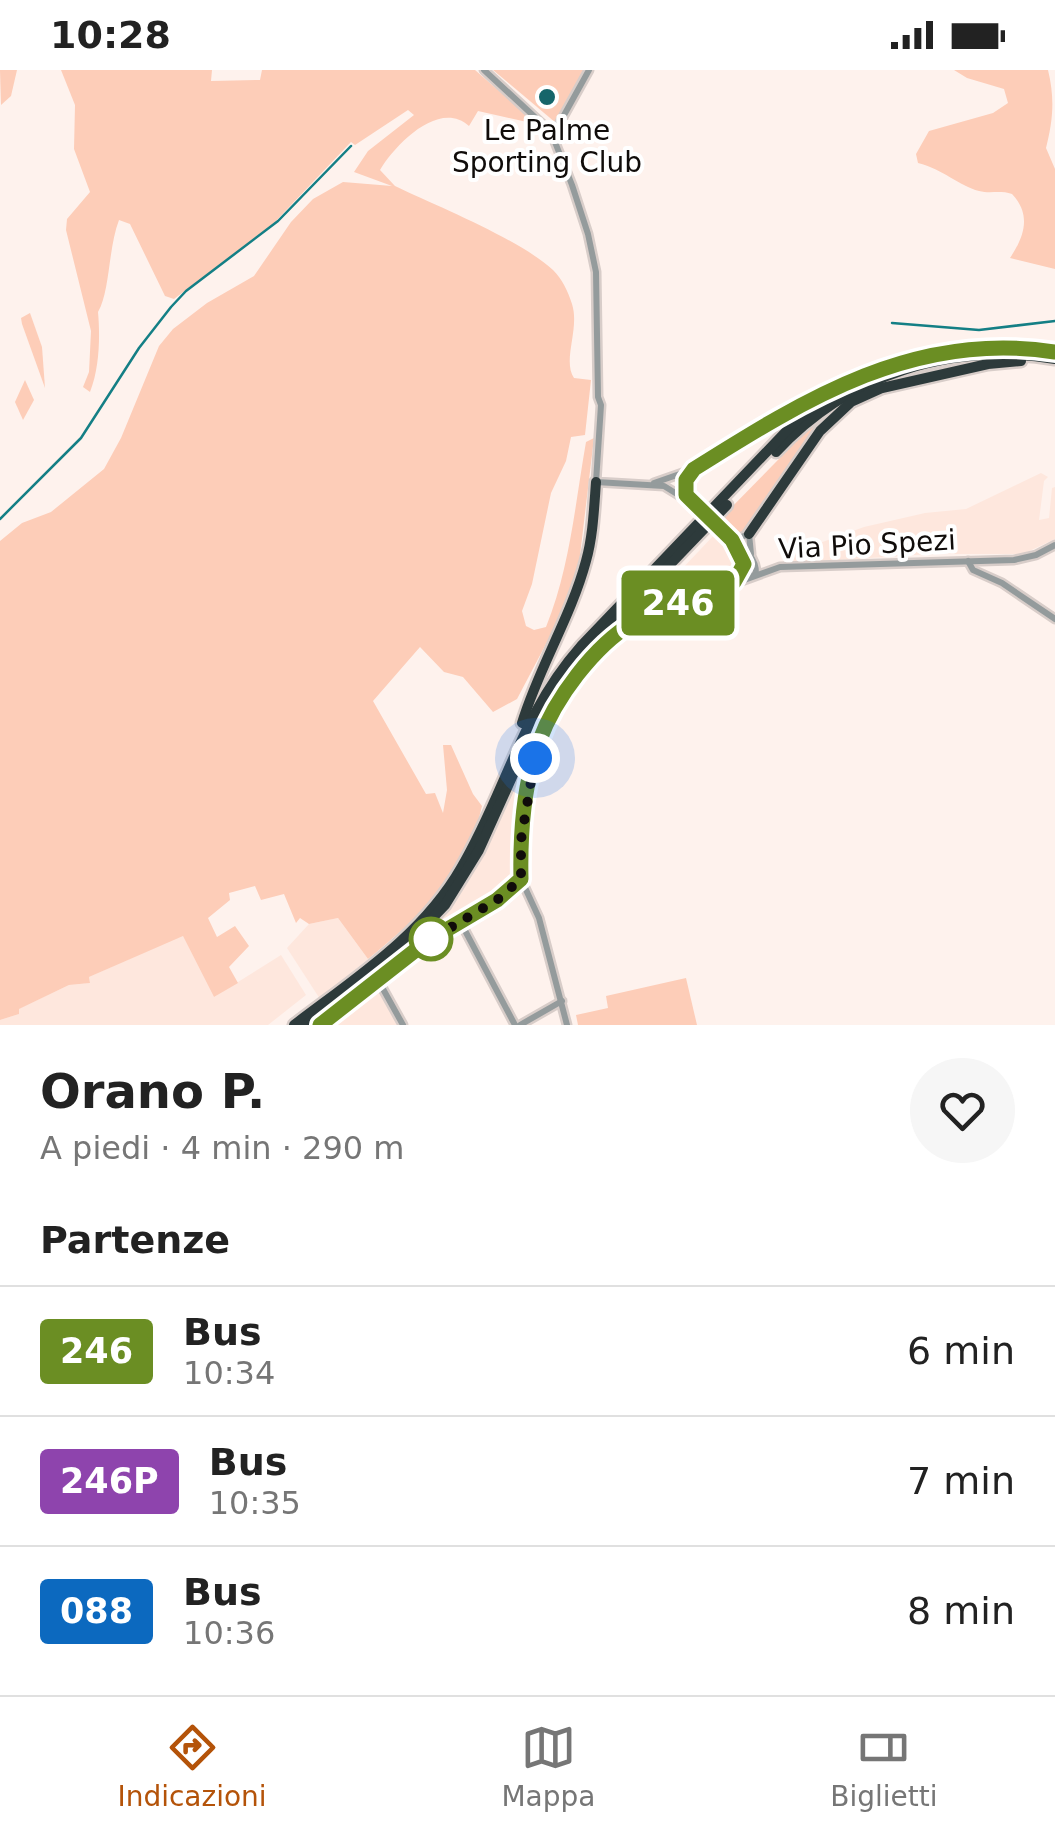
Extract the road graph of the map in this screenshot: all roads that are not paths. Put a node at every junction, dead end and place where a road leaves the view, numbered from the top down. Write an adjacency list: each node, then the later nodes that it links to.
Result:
1 (484, 70): 3 (street)
2 (589, 70): 3 (street)
3 (553, 135): 7 (street)
4 (1055, 358): 5 (highway); 10 (highway); 25 (highway)
5 (873, 373): 6 (highway); 20 (highway)
6 (694, 469): 8 (street); 9 (street)
7 (596, 482): 8 (street); 20 (highway)
8 (648, 484): 9 (street)
9 (688, 499): 11 (street, bridge)
10 (748, 534): 11 (street); 13 (street)
11 (732, 540): 13 (street); 15 (street)
12 (1055, 545): 14 (street, Via Pio Spezi)
13 (753, 558): 16 (street); 17 (street)
14 (968, 561): 16 (street, Via Pio Spezi); 19 (street)
15 (743, 565): 17 (street); 18 (street)
16 (783, 567): 17 (street, Via Pio Spezi)
17 (753, 575): 18 (street, Via Pio Spezi)
18 (734, 582): 21 (street, Via Pio Spezi)
19 (1055, 619)
20 (512, 758): 25 (highway)
21 (521, 879): 22 (street); 24 (street)
22 (461, 923): 23 (street); 28 (street)
23 (378, 980): 26 (street); 27 (street)
24 (562, 1001): 28 (street); 29 (street)
25 (298, 1023)
26 (320, 1025)
27 (403, 1025)
28 (518, 1025)
29 (567, 1025)

